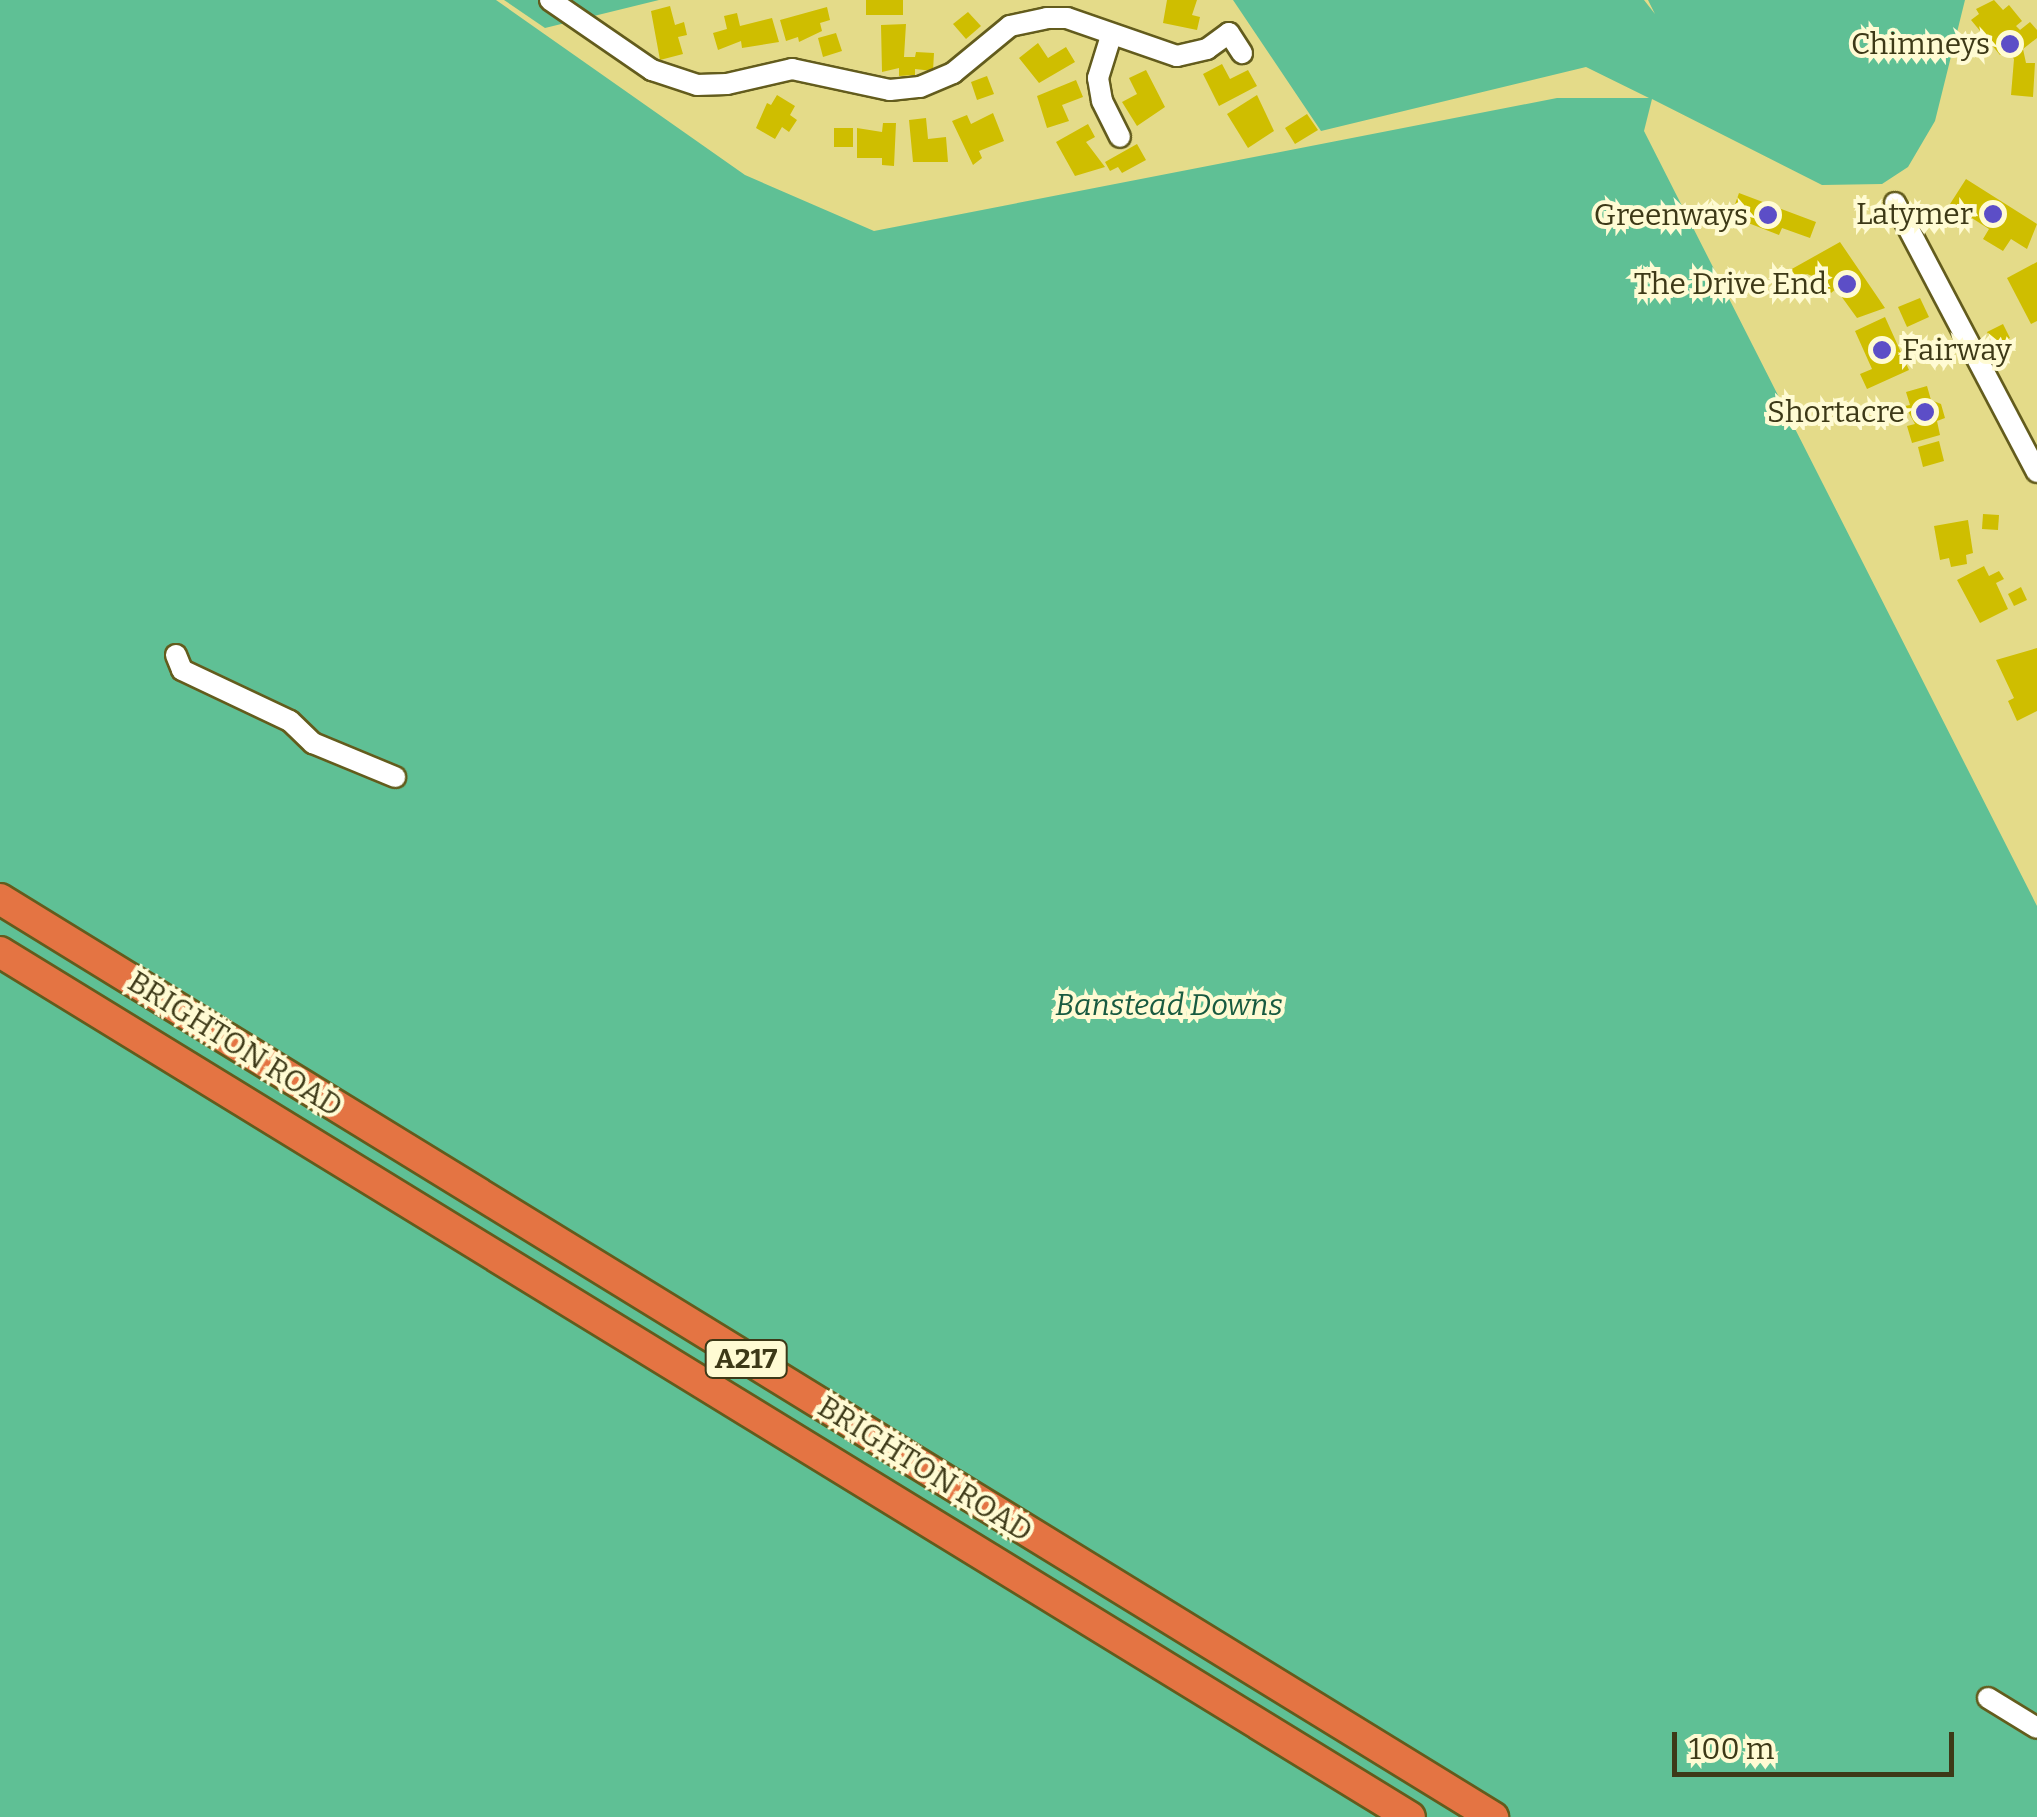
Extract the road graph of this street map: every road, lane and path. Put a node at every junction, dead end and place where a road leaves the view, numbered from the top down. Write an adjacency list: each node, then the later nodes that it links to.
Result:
1 (550, 0): 2 (street)
2 (1111, 36): 3 (street); 4 (street)
3 (1242, 52)
4 (1120, 137)
5 (1895, 203): 6 (street)
6 (2037, 472)
7 (176, 656): 8 (street)
8 (395, 777)
9 (0, 899): 14 (highway, BRIGHTON ROAD / A217)
10 (0, 952): 13 (highway, BRIGHTON ROAD / A217)
11 (1988, 1698): 12 (street)
12 (2037, 1728)
13 (1410, 1817)
14 (1492, 1817)

